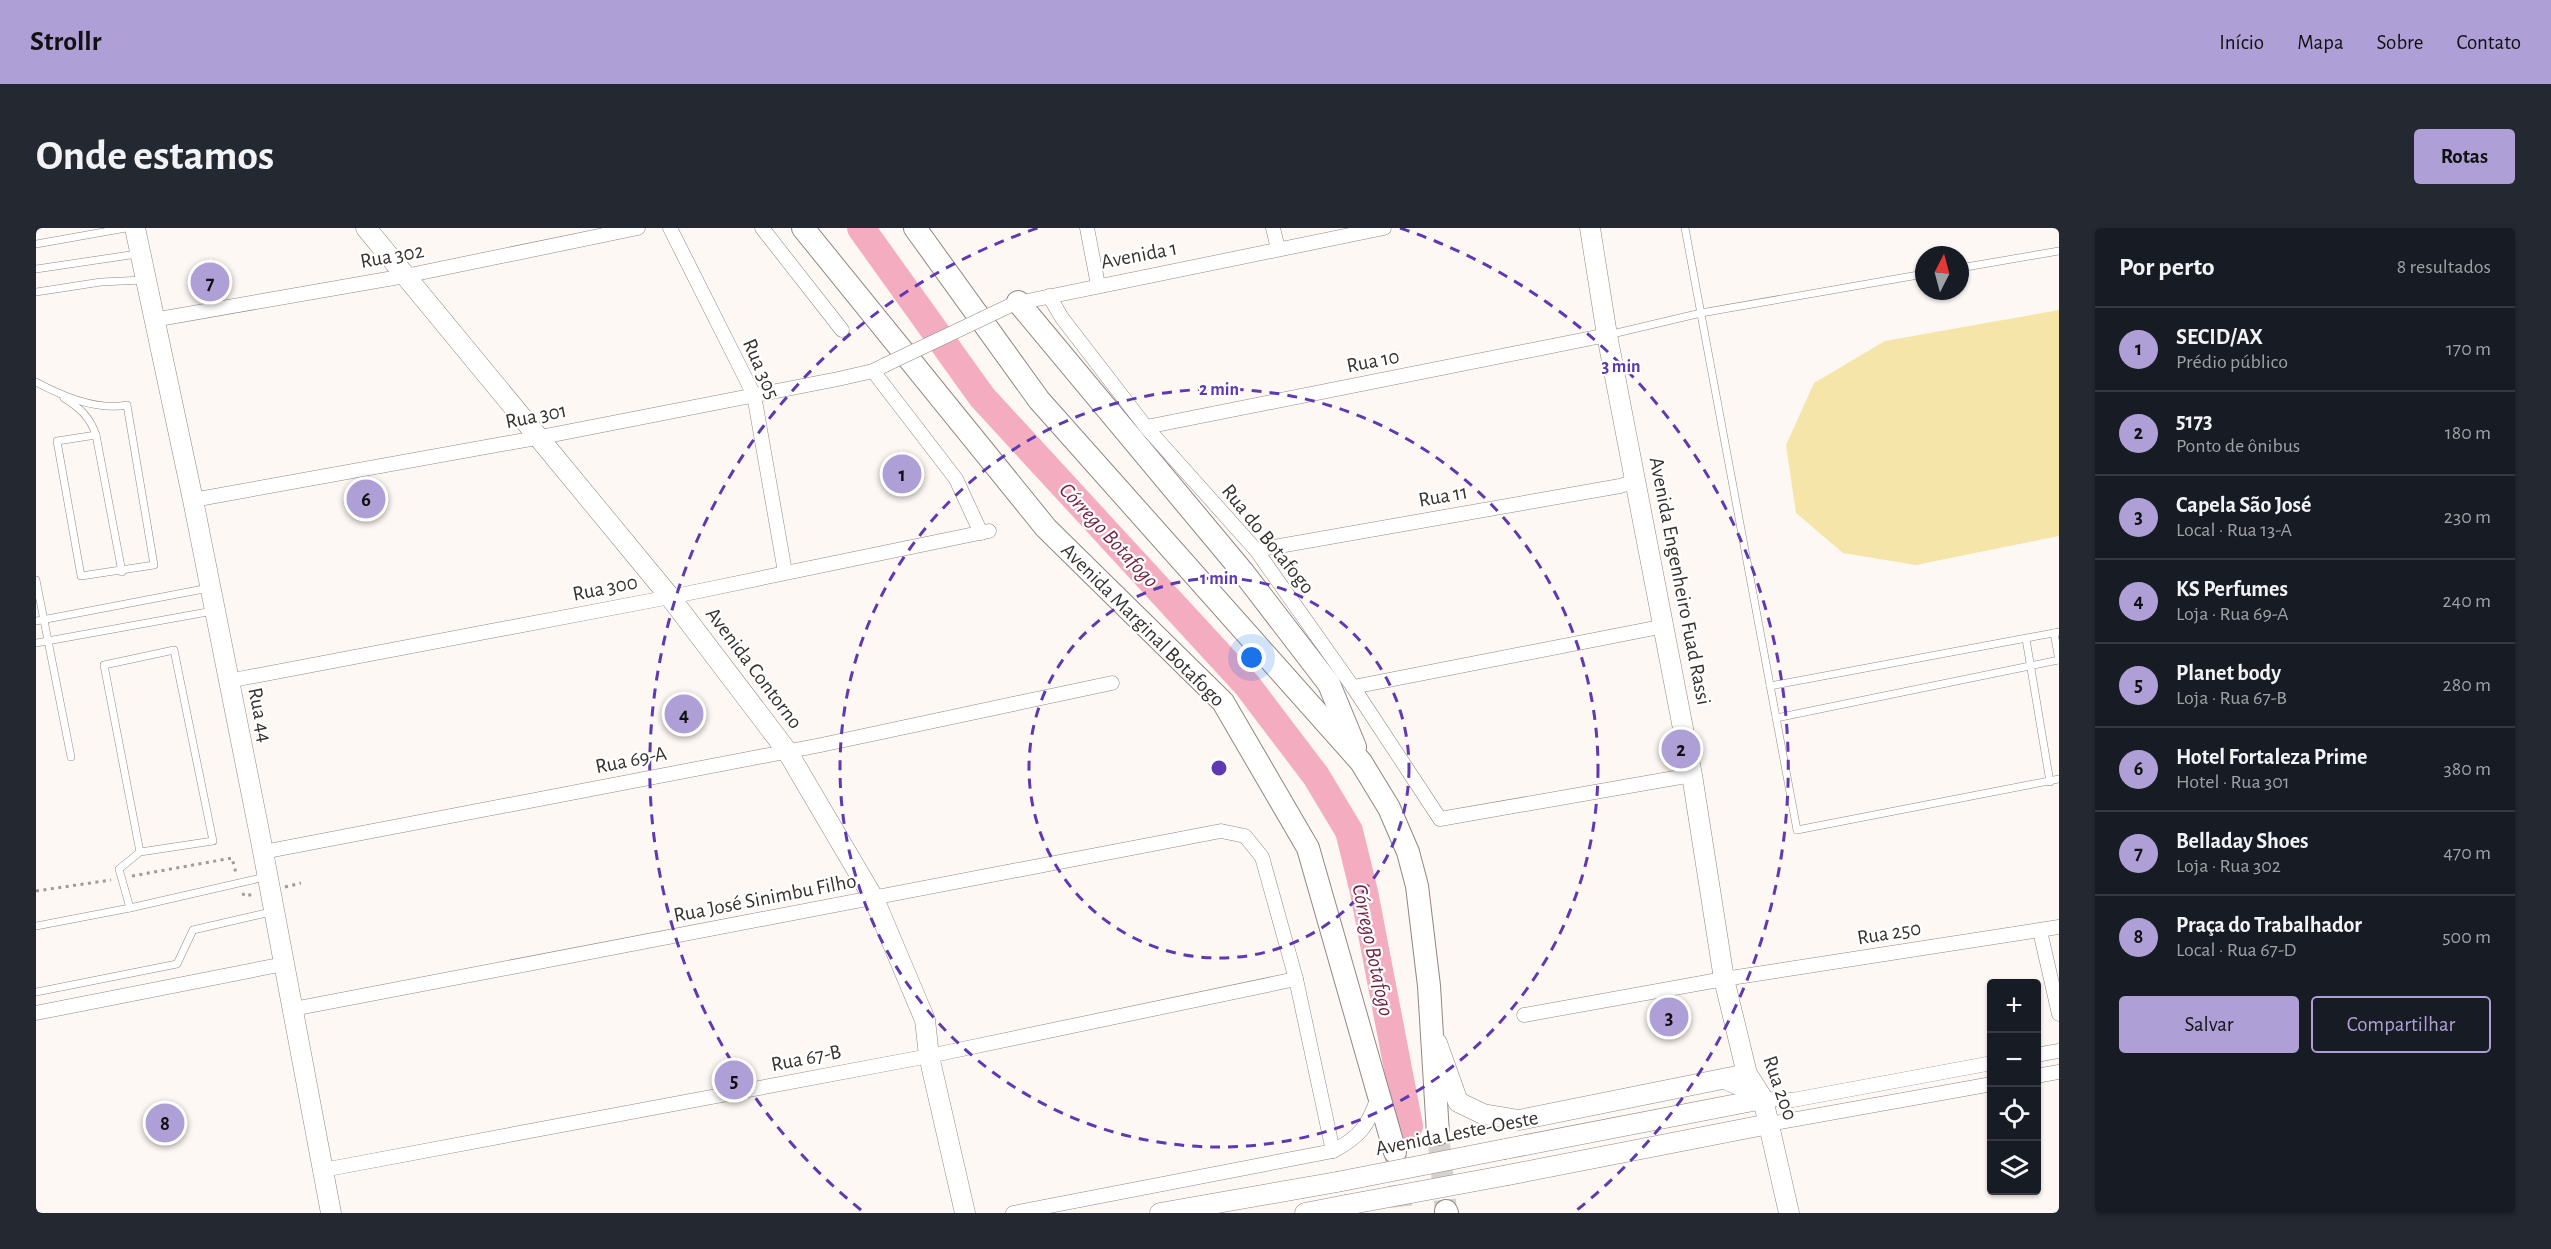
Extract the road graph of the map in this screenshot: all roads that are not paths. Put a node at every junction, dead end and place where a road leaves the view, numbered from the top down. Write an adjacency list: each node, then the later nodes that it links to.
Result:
1 (126, 228): 14 (lane)
2 (135, 228): 17 (main road, Rua 44)
3 (366, 228): 20 (main road, Avenida Contorno)
4 (638, 228): 20 (street, Rua 302)
5 (670, 228): 34 (street, Rua 305)
6 (762, 228): 29 (street)
7 (803, 228): 94 (main road, Avenida Marginal Botafogo)
8 (915, 228): 62 (main road)
9 (1087, 228): 23 (street)
10 (1273, 228): 15 (street)
11 (1384, 228): 15 (street, Avenida 1)
12 (1590, 228): 30 (main road, Avenida Engenheiro Fuad Rassi)
13 (1685, 228): 27 (lane)
14 (36, 244)
15 (1278, 249): 23 (street, Avenida 1)
16 (2059, 251): 18 (lane)
17 (140, 254): 19 (lane); 22 (main road, Rua 44)
18 (1969, 266)
19 (36, 269)
20 (405, 276): 28 (street, Rua 302); 37 (main road, Avenida Contorno)
21 (1915, 276): 27 (lane)
22 (145, 280): 24 (lane); 28 (main road, Rua 44)
23 (1098, 285): 25 (street, Avenida 1)
24 (36, 292)
25 (1049, 296): 26 (street, Avenida 1); 35 (street, Rua do Botafogo)
26 (1013, 304): 31 (street, Avenida 1, bridge); 62 (main road)
27 (1701, 313): 30 (lane); 57 (lane)
28 (153, 320): 39 (main road, Rua 44)
29 (842, 330)
30 (1607, 335): 35 (street, Rua 10); 38 (main road, Avenida Engenheiro Fuad Rassi)
31 (879, 368): 34 (street, Rua 301); 42 (street, Rua 300)
32 (36, 382): 33 (lane)
33 (57, 393): 36 (lane); 41 (lane)
34 (754, 395): 37 (street, Rua 301); 42 (street, Rua 305)
35 (1146, 427): 40 (street, Rua do Botafogo)
36 (96, 435): 41 (lane); 41 (lane)
37 (536, 438): 39 (street, Rua 301); 45 (main road, Avenida Contorno)
38 (1636, 481): 40 (street, Rua 11); 48 (main road, Avenida Engenheiro Fuad Rassi)
39 (193, 500): 44 (main road, Rua 44)
40 (1256, 550): 58 (street, Rua do Botafogo)
41 (122, 572)
42 (785, 572): 45 (street, Rua 300)
43 (36, 580): 47 (lane)
44 (209, 588): 46 (main road, Rua 44); 47 (lane)
45 (670, 597): 55 (street, Rua 300); 60 (main road, Avenida Contorno)
46 (214, 610): 51 (lane); 55 (main road, Rua 44)
47 (40, 621): 51 (lane)
48 (1665, 626): 58 (street); 63 (main road, Avenida Engenheiro Fuad Rassi)
49 (2056, 632): 50 (lane); 53 (lane)
50 (2026, 639): 54 (lane); 57 (lane)
51 (48, 641): 52 (lane); 61 (lane)
52 (36, 643)
53 (2059, 660): 54 (lane)
54 (2031, 666): 59 (lane); 65 (lane)
55 (228, 681): 67 (main road, Rua 44)
56 (1112, 683): 60 (street, Rua 69-A)
57 (1770, 686): 59 (lane)
58 (1353, 687): 63 (street, Rua do Botafogo)
59 (1776, 718): 65 (lane)
60 (788, 751): 67 (street, Rua 69-A); 69 (main road, Avenida Contorno)
61 (70, 757)
62 (1361, 762): 84 (main road)
63 (1692, 774): 78 (main road, Avenida Engenheiro Fuad Rassi)
64 (2059, 779): 65 (lane)
65 (2050, 782)
66 (140, 852): 66 (lane); 70 (lane)
67 (263, 852): 68 (main road, Rua 44)
68 (268, 884): 70 (lane); 71 (main road, Rua 44)
69 (874, 899): 77 (street, Rua José Sinimbu Filho); 80 (street, Rua José Sinimbu Filho); 87 (main road, Avenida Contorno)
70 (130, 908): 72 (lane)
71 (274, 911): 75 (main road, Rua 44); 79 (lane)
72 (36, 926)
73 (2059, 927): 74 (street, Rua 250)
74 (2040, 931): 76 (street); 78 (street, Rua 250)
75 (284, 964): 80 (main road, Rua 44); 81 (street)
76 (2055, 978): 82 (street)
77 (1296, 979): 87 (street, Rua 67-B); 98 (street)
78 (1724, 979): 83 (street, Rua 250); 90 (main road, Rua 200)
79 (36, 992)
80 (292, 1009): 100 (main road, Rua 44)
81 (36, 1013)
82 (2059, 1014)
83 (1524, 1015)
84 (1433, 1032): 92 (main road); 97 (main road)
85 (2059, 1051): 86 (street)
86 (2041, 1054)
87 (929, 1056): 100 (street, Rua 67-B); 102 (main road, Avenida Contorno)
88 (1987, 1065): 95 (street)
89 (2059, 1072): 91 (street)
90 (1748, 1074): 92 (main road); 95 (main road, Rua 200)
91 (2041, 1075)
92 (1720, 1080): 95 (street)
93 (1987, 1085): 96 (street)
94 (1378, 1095): 98 (street); 99 (main road, Avenida Marginal Botafogo)
95 (1763, 1099): 96 (main road, Rua 200); 104 (main road, Avenida Leste-Oeste, bridge)
96 (1769, 1124): 105 (main road, bridge); 106 (main road, Rua 200)
97 (1438, 1134)
98 (1333, 1151): 103 (street)
99 (1395, 1152)
100 (323, 1170): 101 (main road, Rua 44)
101 (331, 1213)
102 (965, 1213)
103 (1012, 1213)
104 (1160, 1213)
105 (1305, 1213)
106 (1789, 1213)

